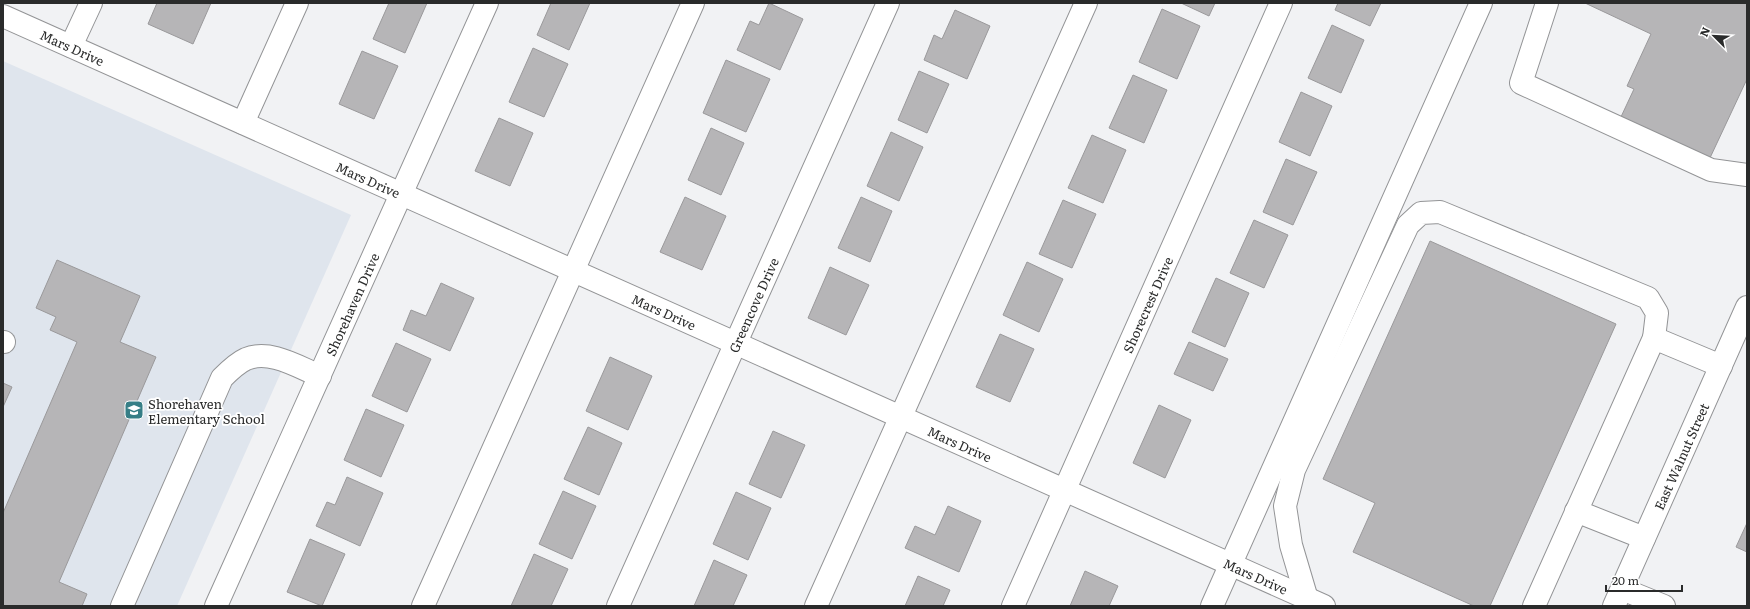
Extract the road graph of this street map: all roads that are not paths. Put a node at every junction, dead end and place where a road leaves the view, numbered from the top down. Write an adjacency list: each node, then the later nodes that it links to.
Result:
1 (91, 3): 11 (street)
2 (297, 3): 12 (street)
3 (487, 3): 14 (street, Shorehaven Drive)
4 (693, 3): 15 (street)
5 (888, 3): 18 (street, Greencove Drive)
6 (1086, 3): 21 (street)
7 (1281, 3): 22 (street, Shorecrest Drive)
8 (1481, 3): 25 (street)
9 (1548, 3): 13 (street)
10 (3, 16): 11 (street, Mars Drive)
11 (72, 46): 12 (street, Mars Drive)
12 (243, 123): 14 (street, Mars Drive)
13 (1747, 174)
14 (402, 193): 15 (street, Mars Drive); 20 (street, Shorehaven Drive)
15 (573, 270): 18 (street, Mars Drive); 30 (street)
16 (1747, 307): 19 (street, East Walnut Street)
17 (1654, 338): 19 (street); 23 (street); 27 (street)
18 (736, 343): 21 (street, Mars Drive); 31 (street, Greencove Drive)
19 (1721, 366): 24 (street, East Walnut Street)
20 (320, 376): 28 (street); 29 (street, Shorehaven Drive)
21 (901, 416): 22 (street, Mars Drive); 32 (street)
22 (1066, 490): 25 (street, Mars Drive); 33 (street, Shorecrest Drive)
23 (1576, 511): 24 (street); 35 (street)
24 (1644, 538): 26 (street, East Walnut Street)
25 (1230, 564): 27 (street, Mars Drive); 34 (street)
26 (1618, 597): 36 (street)
27 (1316, 602)
28 (122, 606)
29 (216, 606)
30 (423, 606)
31 (618, 606)
32 (816, 606)
33 (1013, 606)
34 (1212, 606)
35 (1534, 606)
36 (1664, 606)

